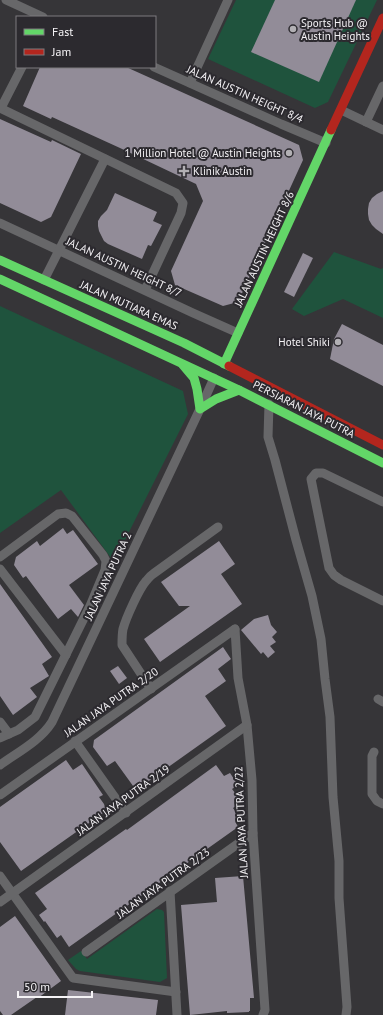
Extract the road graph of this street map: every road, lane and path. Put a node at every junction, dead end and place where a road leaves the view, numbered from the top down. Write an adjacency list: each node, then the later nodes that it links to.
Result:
1 (6, 0): 3 (street)
2 (228, 0): 7 (street)
3 (41, 16)
4 (383, 18): 10 (main road, JALAN AUSTIN HEIGHT 8/6)
5 (21, 68): 9 (street)
6 (156, 68): 7 (street, JALAN AUSTIN HEIGHT 8/4)
7 (190, 83): 13 (street, JALAN AUSTIN HEIGHT 8/4)
8 (383, 86): 11 (street)
9 (0, 108): 14 (street)
10 (341, 110): 11 (street); 13 (main road, JALAN AUSTIN HEIGHT 8/6)
11 (366, 122): 12 (street)
12 (383, 130)
13 (326, 143): 21 (main road, JALAN AUSTIN HEIGHT 8/6)
14 (105, 159): 16 (street); 20 (street)
15 (0, 223): 16 (street, JALAN AUSTIN HEIGHT 8/7)
16 (59, 250): 19 (street); 20 (street, JALAN AUSTIN HEIGHT 8/7)
17 (0, 260): 19 (main road, JALAN MUTIARA EMAS)
18 (0, 279): 23 (main road)
19 (44, 280): 22 (main road, JALAN MUTIARA EMAS)
20 (145, 290): 21 (street, JALAN AUSTIN HEIGHT 8/7)
21 (238, 333): 24 (main road, JALAN AUSTIN HEIGHT 8/6)
22 (184, 343): 24 (main road, JALAN MUTIARA EMAS); 26 (main road)
23 (181, 362): 26 (main road); 29 (main road)
24 (224, 364): 25 (main road, JALAN MUTIARA EMAS)
25 (247, 376): 26 (main road); 30 (main road, PERSIARAN JAYA PUTRA)
26 (214, 378): 27 (main road, PERSIARAN JAYA PUTRA); 29 (street, JALAN JAYA PUTRA 2)
27 (239, 390): 28 (main road, PERSIARAN JAYA PUTRA); 29 (main road)
28 (269, 404): 31 (main road, PERSIARAN JAYA PUTRA); 59 (street)
29 (200, 409): 46 (street, JALAN JAYA PUTRA 2)
30 (383, 445)
31 (383, 462)
32 (383, 502): 36 (street)
33 (218, 527): 39 (street)
34 (0, 558): 38 (street)
35 (0, 569): 38 (street)
36 (383, 601)
37 (235, 629): 39 (street, JALAN JAYA PUTRA 2/20); 41 (street, JALAN JAYA PUTRA 2/22)
38 (66, 655): 42 (street)
39 (151, 688): 44 (street, JALAN JAYA PUTRA 2/20)
40 (0, 722): 42 (street)
41 (247, 725): 49 (street, JALAN JAYA PUTRA 2/19); 50 (street, JALAN JAYA PUTRA 2/22)
42 (9, 734): 43 (street)
43 (0, 738)
44 (76, 741): 47 (street, JALAN JAYA PUTRA 2/20); 49 (street)
45 (374, 752): 48 (street)
46 (0, 765)
47 (0, 795)
48 (383, 804)
49 (126, 813): 53 (street, JALAN JAYA PUTRA 2/19)
50 (253, 833): 52 (street, JALAN JAYA PUTRA 2/23); 58 (street, JALAN JAYA PUTRA 2/22)
51 (0, 876): 53 (street)
52 (170, 891): 55 (street, JALAN JAYA PUTRA 2/23); 56 (street)
53 (12, 894): 54 (street, JALAN JAYA PUTRA 2/19); 56 (street)
54 (0, 902)
55 (86, 952)
56 (176, 992): 57 (street)
57 (177, 1015)
58 (263, 1015)
59 (346, 1015)

